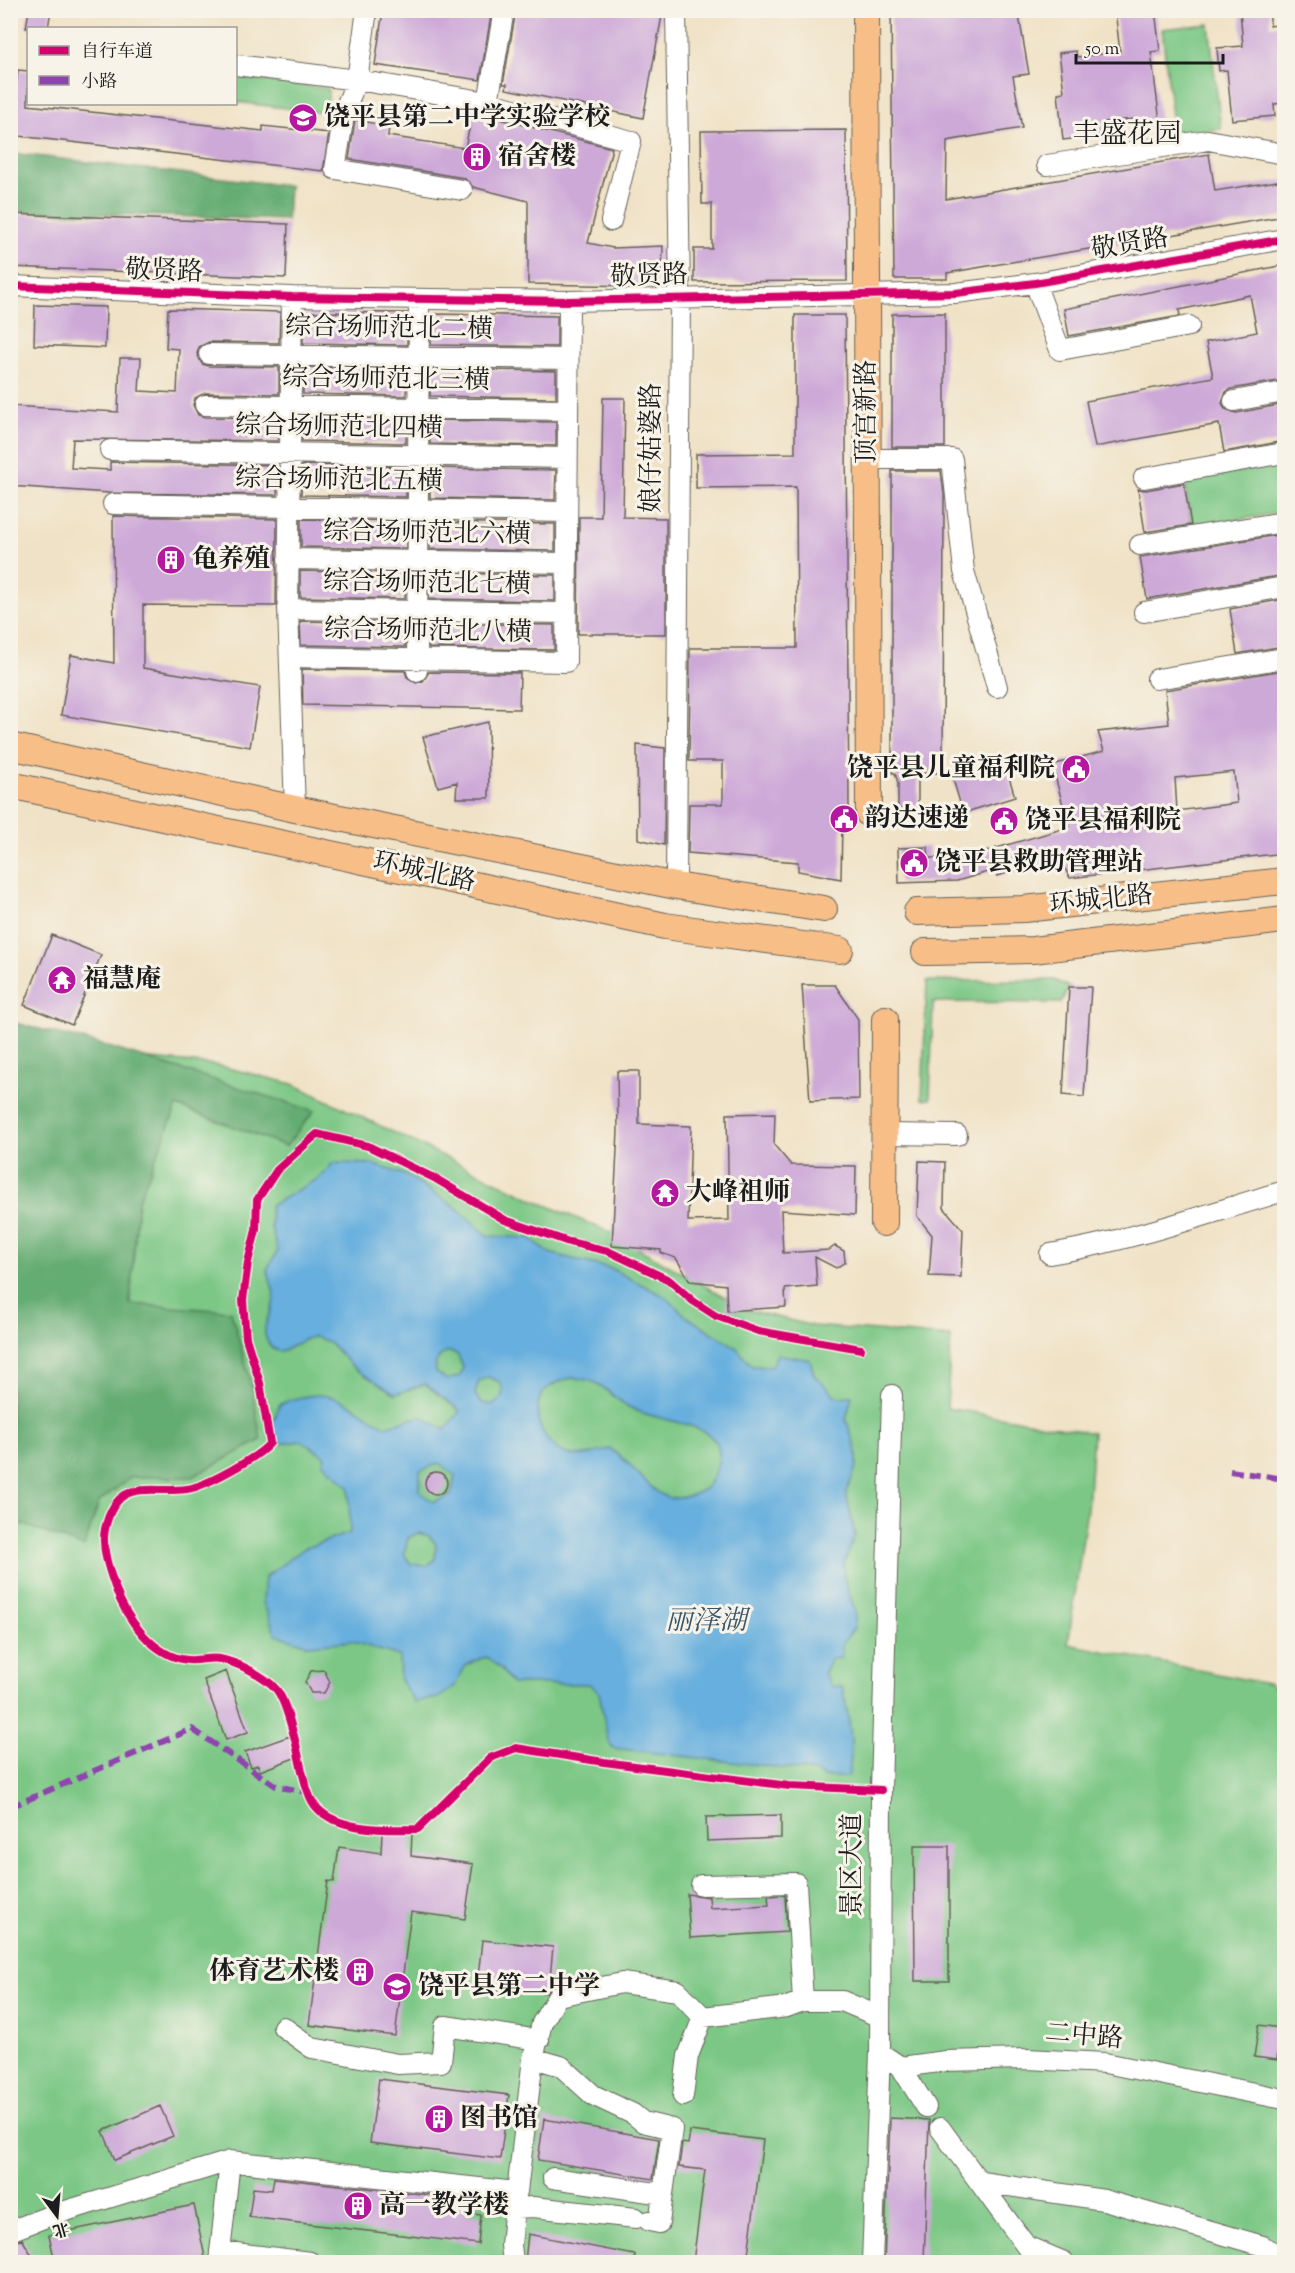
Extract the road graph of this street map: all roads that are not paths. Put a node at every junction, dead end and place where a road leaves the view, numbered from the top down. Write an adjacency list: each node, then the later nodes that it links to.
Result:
1 (367, 10): 6 (street)
2 (504, 10): 7 (street)
3 (676, 10): 16 (street, 娘仔姑婆路)
4 (866, 10): 17 (main road, 顶宫新路)
5 (237, 65): 6 (street)
6 (357, 80): 7 (street); 10 (street)
7 (488, 102): 11 (street)
8 (1284, 154): 9 (street)
9 (1047, 165)
10 (462, 190)
11 (610, 221)
12 (1284, 239): 13 (street, 敬贤路)
13 (1035, 283): 17 (street, 敬贤路); 20 (street)
14 (10, 286): 15 (street, 敬贤路)
15 (292, 297): 18 (street, 敬贤路); 22 (street)
16 (680, 297): 17 (street, 敬贤路); 19 (street, 敬贤路); 62 (street, 娘仔姑婆路)
17 (867, 297): 36 (main road, 顶宫新路)
18 (419, 299): 19 (street, 敬贤路); 23 (street)
19 (569, 301): 24 (street)
20 (1189, 326)
21 (209, 354): 22 (street, 综合场师范北二横)
22 (292, 356): 23 (street, 综合场师范北二横); 28 (street)
23 (419, 357): 24 (street, 综合场师范北二横); 29 (street)
24 (568, 359): 30 (street)
25 (1284, 392): 26 (street)
26 (1234, 401)
27 (205, 405): 28 (street, 综合场师范北三横)
28 (291, 406): 29 (street, 综合场师范北三横); 33 (street)
29 (418, 407): 30 (street, 综合场师范北三横); 34 (street)
30 (567, 410): 35 (street)
31 (110, 450): 33 (street, 综合场师范北四横)
32 (1284, 453): 37 (street)
33 (291, 455): 34 (street, 综合场师范北四横); 39 (street)
34 (417, 456): 35 (street, 综合场师范北四横); 40 (street)
35 (567, 458): 41 (street)
36 (867, 459): 56 (street); 60 (main road, 顶宫新路)
37 (1144, 478)
38 (113, 504): 39 (street, 综合场师范北五横)
39 (290, 508): 40 (street, 综合场师范北五横); 44 (street)
40 (417, 508): 41 (street, 综合场师范北五横); 45 (street)
41 (565, 512): 46 (street)
42 (1284, 522): 43 (street)
43 (1140, 545)
44 (288, 560): 45 (street, 综合场师范北六横); 48 (street)
45 (417, 561): 46 (street, 综合场师范北六横); 49 (street)
46 (566, 563): 51 (street)
47 (1284, 587): 50 (street)
48 (288, 609): 49 (street, 综合场师范北七横); 52 (street)
49 (418, 610): 51 (street, 综合场师范北七横); 54 (street)
50 (1144, 612)
51 (566, 613): 54 (street, 综合场师范北八横)
52 (290, 657): 54 (street, 综合场师范北八横); 59 (street)
53 (1284, 658): 55 (street)
54 (417, 664)
55 (1157, 680)
56 (997, 687)
57 (10, 746): 59 (main road, 环城北路)
58 (10, 785): 66 (main road, 环城北路)
59 (295, 809): 62 (main road, 环城北路)
60 (869, 814)
61 (1284, 880): 64 (main road, 环城北路)
62 (676, 886): 63 (main road, 环城北路)
63 (824, 909)
64 (917, 912)
65 (1284, 920): 67 (main road, 环城北路)
66 (840, 950)
67 (925, 952)
68 (885, 1019): 69 (main road)
69 (886, 1134): 70 (street); 72 (main road)
70 (957, 1134)
71 (1284, 1191): 73 (street)
72 (884, 1223)
73 (1050, 1254)
74 (892, 1395): 78 (street, 景区大道)
75 (701, 1885): 76 (street)
76 (795, 2004): 77 (street); 78 (street)
77 (703, 2017): 80 (street); 84 (street)
78 (880, 2017): 81 (street, 景区大道)
79 (283, 2027): 80 (street)
80 (539, 2040): 82 (street)
81 (880, 2053): 83 (street); 98 (street, 景区大道)
82 (533, 2058): 91 (street); 92 (street)
83 (901, 2067): 85 (street, 二中路); 86 (street)
84 (683, 2096)
85 (1284, 2099)
86 (926, 2107)
87 (940, 2128): 90 (street)
88 (230, 2161): 92 (street); 93 (street); 95 (street)
89 (553, 2178): 91 (street)
90 (981, 2182): 96 (street); 99 (street)
91 (663, 2194): 92 (street)
92 (516, 2200): 94 (street)
93 (10, 2231)
94 (509, 2253)
95 (220, 2257): 97 (street)
96 (1284, 2259)
97 (310, 2262)
98 (872, 2262)
99 (1064, 2262)

